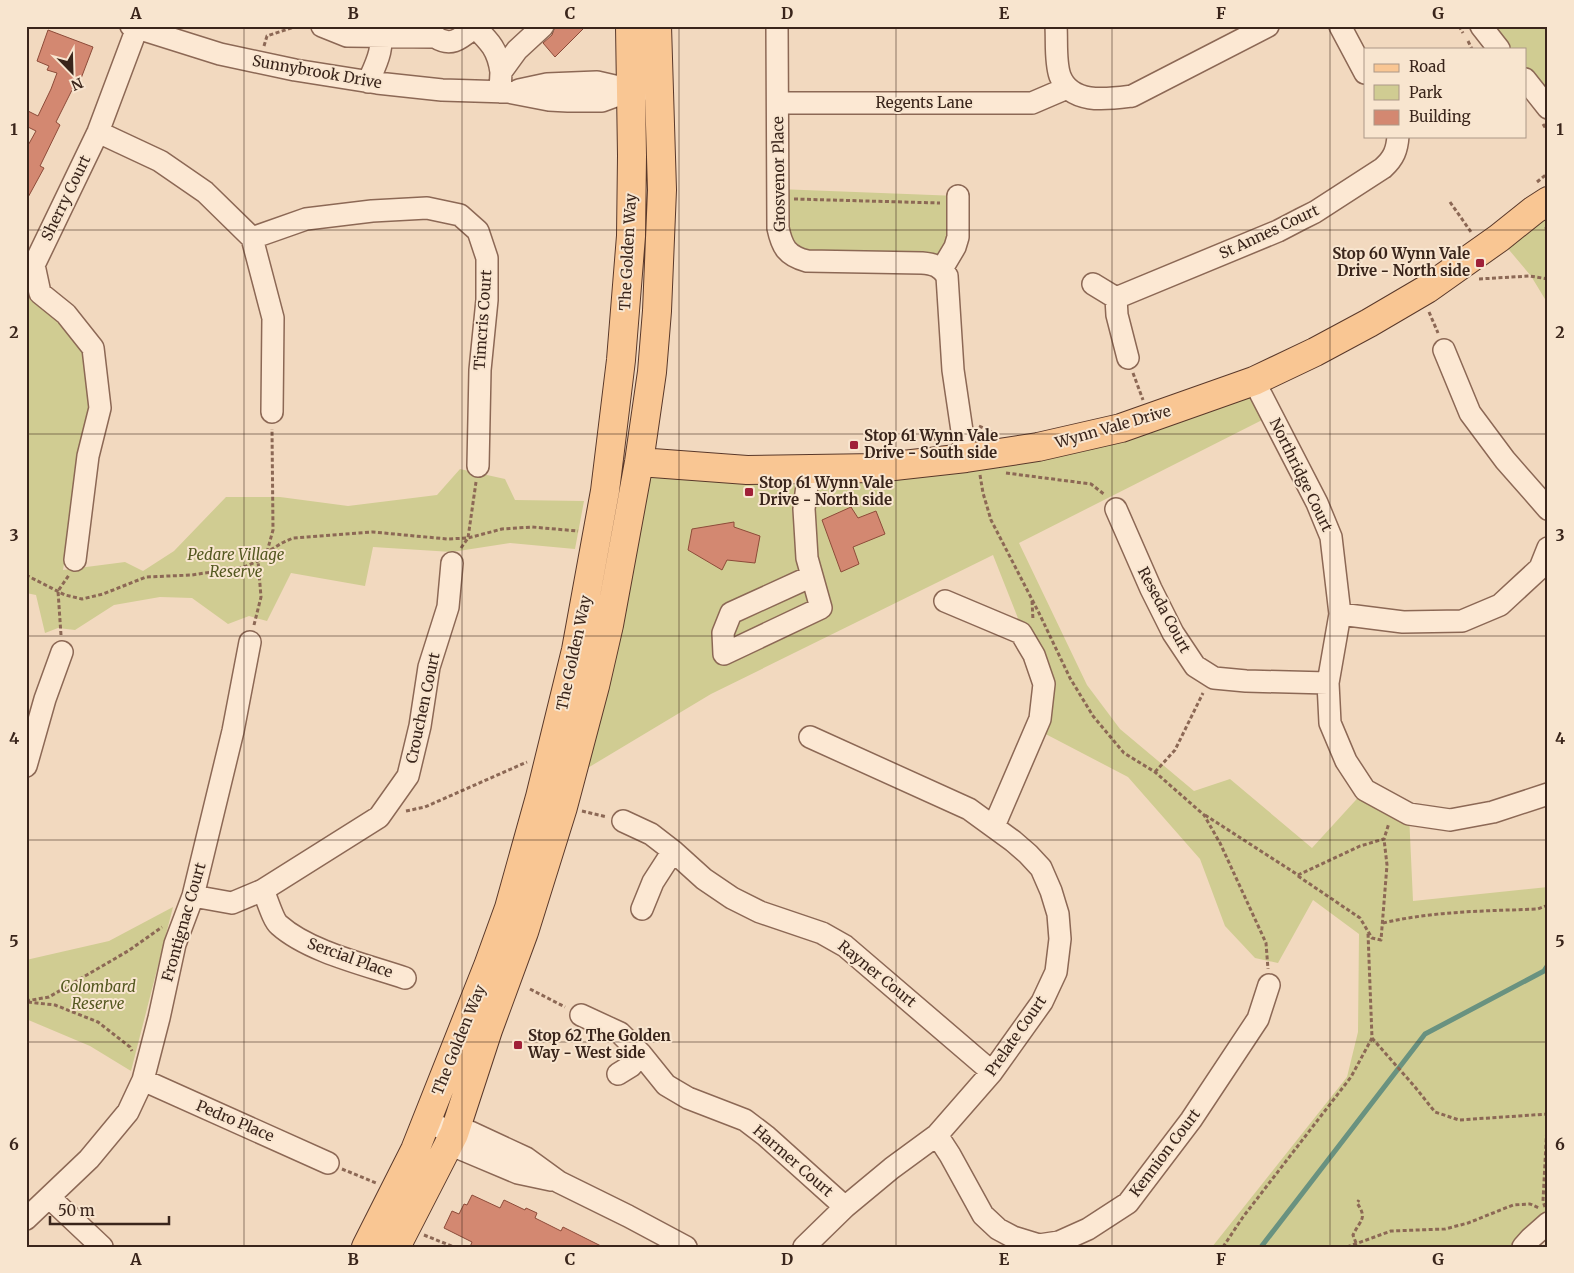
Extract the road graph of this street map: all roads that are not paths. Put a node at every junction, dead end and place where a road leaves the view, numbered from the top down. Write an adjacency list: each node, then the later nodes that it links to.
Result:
1 (322, 26): 12 (street)
2 (543, 26): 17 (street)
3 (630, 26): 21 (main road, The Golden Way)
4 (657, 26): 18 (main road, The Golden Way)
5 (778, 26): 22 (street, Grosvenor Place)
6 (1056, 26): 19 (street)
7 (1268, 26): 19 (street)
8 (1340, 26): 15 (street)
9 (1481, 26): 14 (street)
10 (134, 27): 16 (street, Sunnybrook Drive); 24 (street, Sherry Court)
11 (475, 27): 13 (street); 17 (street)
12 (380, 32): 13 (street); 16 (street)
13 (433, 32)
14 (1498, 48)
15 (1364, 71)
16 (368, 82): 17 (street, Sunnybrook Drive)
17 (503, 85): 21 (street, Sunnybrook Drive)
18 (658, 88): 21 (street, Sunnybrook Drive); 38 (main road, The Golden Way)
19 (1067, 88): 22 (street, Regents Lane)
20 (1536, 89): 23 (street)
21 (632, 90): 36 (main road, The Golden Way)
22 (778, 102): 29 (street, Grosvenor Place)
23 (1548, 108)
24 (98, 132): 28 (street); 45 (street, Sherry Court)
25 (1398, 138): 31 (street, St Annes Court)
26 (958, 200): 29 (street)
27 (1543, 201): 34 (main road, Wynn Vale Drive)
28 (252, 238): 35 (street); 39 (street, Timcris Court)
29 (942, 269): 37 (street)
30 (1093, 284): 31 (street)
31 (1116, 298): 33 (street)
32 (1444, 350): 43 (street)
33 (1128, 358)
34 (1254, 381): 37 (main road, Wynn Vale Drive); 49 (street, Northridge Court)
35 (272, 412)
36 (613, 431): 38 (main road); 41 (main road, The Golden Way)
37 (972, 458): 40 (main road, Wynn Vale Drive)
38 (639, 462): 40 (main road, Wynn Vale Drive); 41 (main road); 70 (main road, The Golden Way)
39 (478, 466)
40 (809, 470): 47 (street)
41 (606, 491): 69 (main road, The Golden Way)
42 (1116, 509): 52 (street, Reseda Court)
43 (1548, 509)
44 (1548, 548): 49 (street)
45 (75, 560)
46 (452, 562): 59 (street, Crouchen Court)
47 (812, 576): 47 (street)
48 (944, 601): 57 (street)
49 (1340, 614): 52 (street, Northridge Court)
50 (250, 642): 60 (street, Frontignac Court)
51 (62, 652): 54 (street)
52 (1328, 682): 55 (street, Northridge Court)
53 (810, 737): 57 (street, Prelate Court)
54 (26, 766)
55 (1548, 794)
56 (622, 821): 58 (street, Rayner Court)
57 (994, 826): 66 (street, Prelate Court)
58 (673, 851): 61 (street); 66 (street, Rayner Court)
59 (263, 890): 60 (street, Crouchen Court); 62 (street, Sercial Place)
60 (190, 903): 68 (street, Frontignac Court)
61 (642, 909)
62 (405, 978)
63 (1269, 985): 78 (street, Kennion Court)
64 (581, 1015): 65 (street, Harmer Court)
65 (641, 1054): 67 (street); 74 (street, Harmer Court)
66 (992, 1072): 71 (street, Prelate Court)
67 (618, 1074)
68 (144, 1075): 72 (street, Pedro Place); 73 (street, Frontignac Court)
69 (427, 1120): 70 (street); 80 (main road, The Golden Way)
70 (454, 1134): 77 (main road, The Golden Way); 81 (street)
71 (937, 1135): 74 (street, Prelate Court); 78 (street, Kennion Court)
72 (328, 1163)
73 (50, 1198): 76 (street, Frontignac Court); 79 (street)
74 (845, 1207): 82 (street, Prelate Court)
75 (1545, 1216): 83 (street)
76 (26, 1219)
77 (401, 1237)
78 (1039, 1246)
79 (102, 1247)
80 (366, 1247)
81 (686, 1247)
82 (804, 1247)
83 (1523, 1247)

